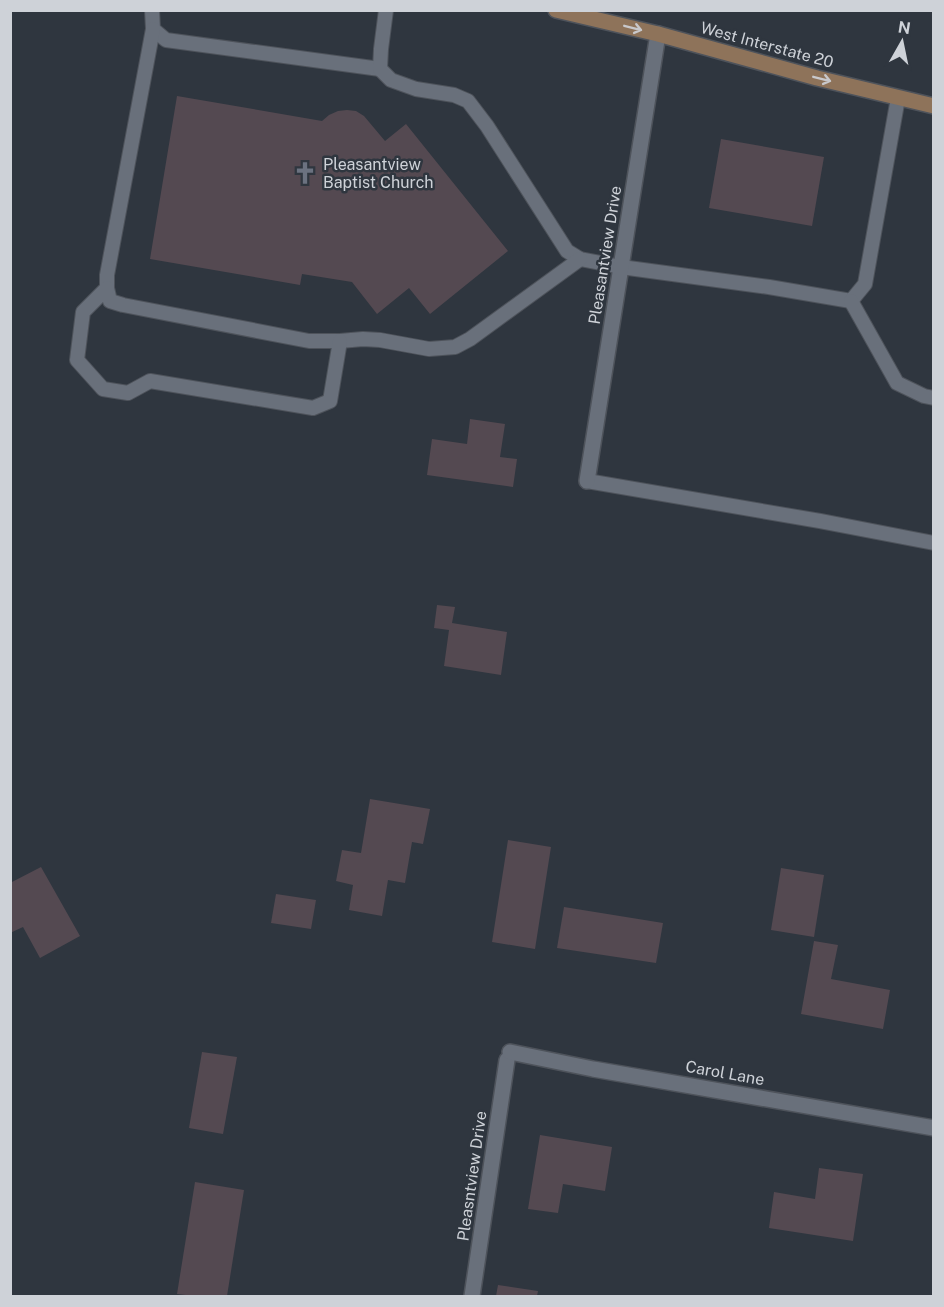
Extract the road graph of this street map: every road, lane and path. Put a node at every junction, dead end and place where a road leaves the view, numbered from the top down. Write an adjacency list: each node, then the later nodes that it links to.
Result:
1 (153, 10): 4 (lane)
2 (386, 10): 6 (lane)
3 (556, 10): 5 (main road, West Interstate 20, one-way to 5)
4 (153, 29): 6 (lane); 11 (lane)
5 (658, 34): 7 (main road, West Interstate 20, one-way to 7); 10 (street, Pleasantview Drive)
6 (380, 69): 9 (lane)
7 (898, 98): 8 (main road, West Interstate 20); 12 (lane)
8 (933, 106)
9 (580, 259): 10 (lane); 13 (lane)
10 (621, 267): 12 (lane); 15 (street, Pleasantview Drive)
11 (107, 288): 13 (lane); 13 (lane)
12 (851, 301): 14 (lane)
13 (340, 342)
14 (933, 398)
15 (587, 481): 16 (lane)
16 (933, 543)
17 (509, 1056): 18 (street, Carol Lane); 19 (street, Pleasntview Drive)
18 (933, 1128)
19 (472, 1296)

